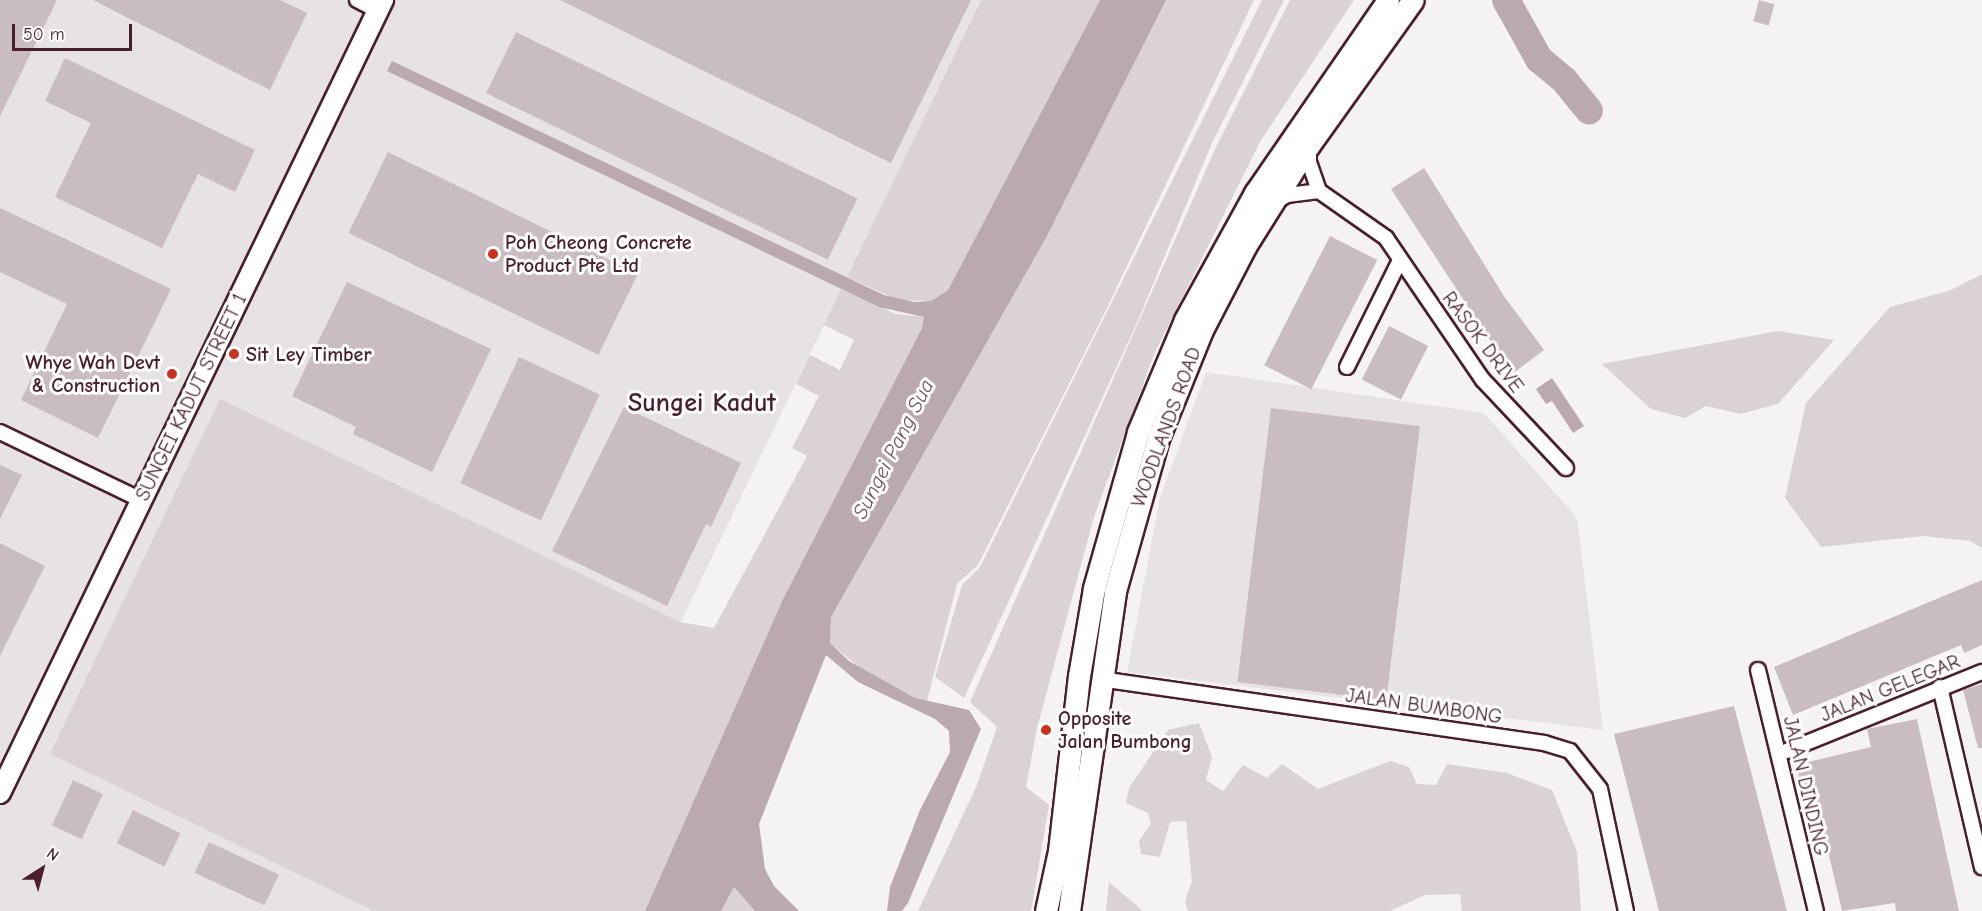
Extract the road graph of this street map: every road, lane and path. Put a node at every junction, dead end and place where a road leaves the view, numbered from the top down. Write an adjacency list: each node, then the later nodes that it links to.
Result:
1 (357, 0): 4 (street)
2 (1388, 0): 20 (main road, WOODLANDS ROAD)
3 (1413, 0): 5 (main road, WOODLANDS ROAD)
4 (380, 5): 12 (street, SUNGEI KADUT STREET 1)
5 (1309, 145): 6 (street); 7 (main road, WOODLANDS ROAD)
6 (1319, 191): 7 (street); 8 (street, RASOK DRIVE)
7 (1270, 205): 15 (main road, WOODLANDS ROAD)
8 (1400, 260): 9 (street); 11 (street, RASOK DRIVE)
9 (1347, 367)
10 (0, 432): 12 (street)
11 (1566, 468)
12 (141, 500): 18 (street, SUNGEI KADUT STREET 1)
13 (1758, 670): 17 (street, JALAN DINDING)
14 (1982, 672): 16 (street, JALAN GELEGAR)
15 (1100, 679): 21 (main road, WOODLANDS ROAD); 22 (street, JALAN BUMBONG)
16 (1940, 687): 17 (street, JALAN GELEGAR); 19 (street)
17 (1779, 754): 23 (street, JALAN DINDING)
18 (0, 793)
19 (1982, 867)
20 (1046, 911)
21 (1069, 911)
22 (1626, 911)
23 (1816, 911)

